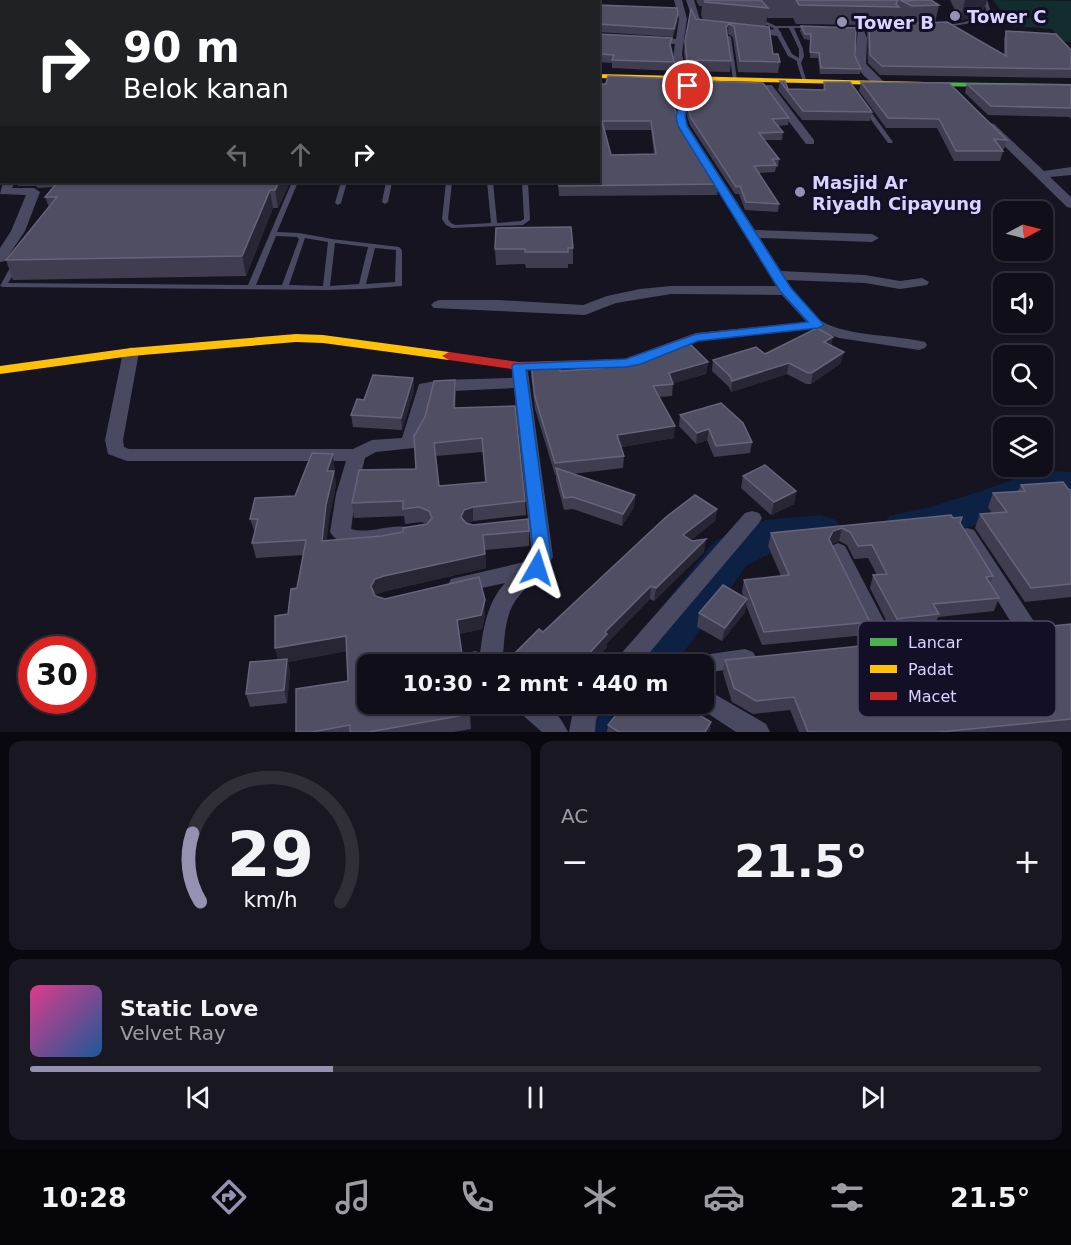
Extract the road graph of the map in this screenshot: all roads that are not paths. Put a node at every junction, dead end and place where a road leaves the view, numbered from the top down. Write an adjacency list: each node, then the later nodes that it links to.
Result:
1 (678, 0): 7 (street)
2 (690, 0): 5 (street)
3 (761, 0): 15 (lane)
4 (985, 0): 11 (lane)
5 (694, 10): 8 (street); 16 (street)
6 (672, 11): 7 (street)
7 (683, 11): 19 (street)
8 (704, 11)
9 (791, 27): 10 (lane); 15 (lane); 20 (lane)
10 (813, 27)
11 (938, 27)
12 (847, 28): 13 (lane)
13 (880, 28)
14 (744, 30): 15 (street)
15 (777, 30): 20 (lane)
16 (731, 33): 22 (lane)
17 (861, 33): 26 (street)
18 (634, 39): 19 (street)
19 (681, 42): 25 (street)
20 (799, 60): 24 (lane)
21 (600, 76): 25 (main road)
22 (735, 80): 24 (main road); 25 (main road)
23 (600, 82): 25 (main road)
24 (806, 82): 26 (main road)
25 (693, 83): 28 (main road); 50 (street)
26 (879, 83): 29 (main road)
27 (1071, 86): 29 (main road)
28 (768, 87): 29 (main road); 33 (street)
29 (988, 88): 30 (main road)
30 (1071, 92)
31 (858, 97): 34 (lane)
32 (985, 121): 36 (street)
33 (810, 142)
34 (890, 142)
35 (1071, 171): 36 (street)
36 (1046, 180): 44 (street); 47 (street)
37 (8, 183): 56 (street)
38 (294, 183): 49 (lane)
39 (344, 183): 46 (lane)
40 (389, 183): 45 (lane)
41 (449, 183): 48 (lane)
42 (490, 183): 48 (lane)
43 (525, 183): 48 (lane)
44 (1071, 184)
45 (385, 201)
46 (338, 203)
47 (1071, 204)
48 (494, 225)
49 (274, 234): 51 (lane); 59 (lane)
50 (751, 234): 52 (street); 57 (street)
51 (299, 235): 53 (lane); 60 (lane)
52 (872, 238)
53 (332, 242): 54 (lane); 62 (lane)
54 (372, 246): 61 (lane); 61 (lane)
55 (20, 257): 59 (lane)
56 (0, 258)
57 (777, 275): 58 (street); 63 (street)
58 (922, 282)
59 (251, 287): 60 (lane)
60 (285, 287): 62 (lane)
61 (362, 287): 62 (lane)
62 (326, 288)
63 (786, 291): 64 (street); 65 (street)
64 (439, 305)
65 (818, 325): 66 (street); 69 (main road)
66 (919, 345)
67 (131, 352): 68 (main road); 69 (main road); 70 (street)
68 (0, 370)
69 (520, 375): 70 (street); 72 (street)
70 (357, 455): 74 (street)
71 (752, 518): 82 (street)
72 (538, 523): 73 (street); 77 (street)
73 (517, 525)
74 (421, 531)
75 (967, 535): 80 (street)
76 (838, 551): 79 (street)
77 (537, 568): 78 (street); 81 (street)
78 (444, 589)
79 (873, 621)
80 (1033, 621)
81 (492, 654)
82 (645, 654)
83 (768, 657): 84 (street)
84 (714, 662)
85 (714, 704): 90 (street)
86 (539, 714): 88 (street)
87 (585, 714): 89 (street)
88 (555, 732)
89 (582, 732)
90 (757, 732)

